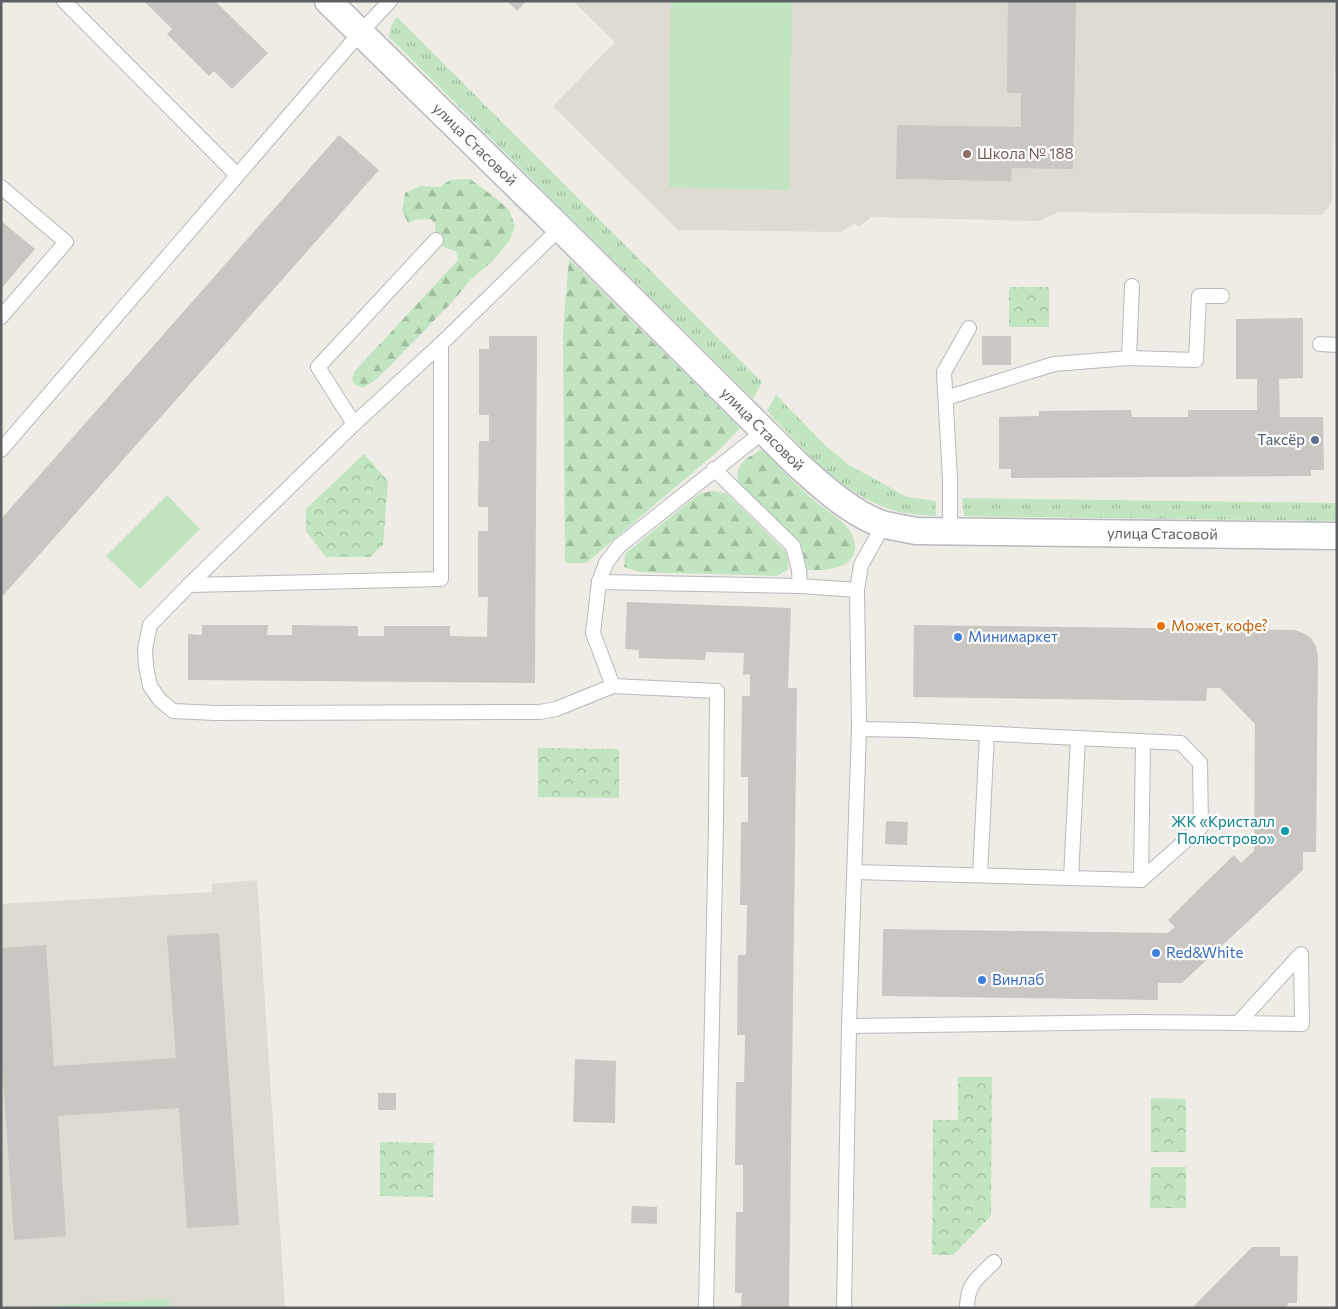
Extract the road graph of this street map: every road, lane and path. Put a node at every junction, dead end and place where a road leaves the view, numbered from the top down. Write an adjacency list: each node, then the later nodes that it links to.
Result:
1 (64, 1): 5 (lane)
2 (328, 1): 4 (street, улица Стасовой)
3 (390, 1): 4 (lane)
4 (360, 33): 5 (lane); 7 (street, улица Стасовой)
5 (237, 175): 20 (lane)
6 (1, 187): 11 (lane)
7 (560, 228): 13 (lane); 19 (street, улица Стасовой)
8 (436, 240): 18 (lane)
9 (1132, 286): 16 (lane)
10 (1222, 296): 16 (lane)
11 (1, 317)
12 (969, 328): 17 (lane)
13 (441, 344): 18 (lane); 26 (lane)
14 (1320, 344): 15 (lane)
15 (1337, 345)
16 (1129, 358): 17 (lane)
17 (946, 398): 23 (lane)
18 (354, 424): 26 (lane)
19 (764, 431): 21 (lane); 22 (street, улица Стасовой)
20 (1, 450)
21 (714, 469): 25 (lane); 27 (lane)
22 (884, 524): 23 (street, улица Стасовой); 28 (lane)
23 (950, 532): 24 (street, улица Стасовой)
24 (1337, 536)
25 (599, 582): 27 (lane); 29 (lane)
26 (189, 585): 29 (lane)
27 (800, 586): 28 (lane)
28 (857, 590): 30 (lane)
29 (614, 686): 41 (lane)
30 (859, 729): 31 (lane); 34 (lane)
31 (987, 734): 32 (lane); 35 (lane)
32 (1078, 738): 33 (lane); 36 (lane)
33 (1142, 742): 37 (lane); 37 (lane)
34 (855, 872): 35 (lane); 39 (lane)
35 (980, 875): 36 (lane)
36 (1071, 878): 37 (lane)
37 (1141, 880)
38 (1238, 1023): 38 (lane); 39 (lane)
39 (849, 1026): 42 (lane)
40 (994, 1262): 43 (lane)
41 (706, 1308)
42 (844, 1308)
43 (967, 1308)

